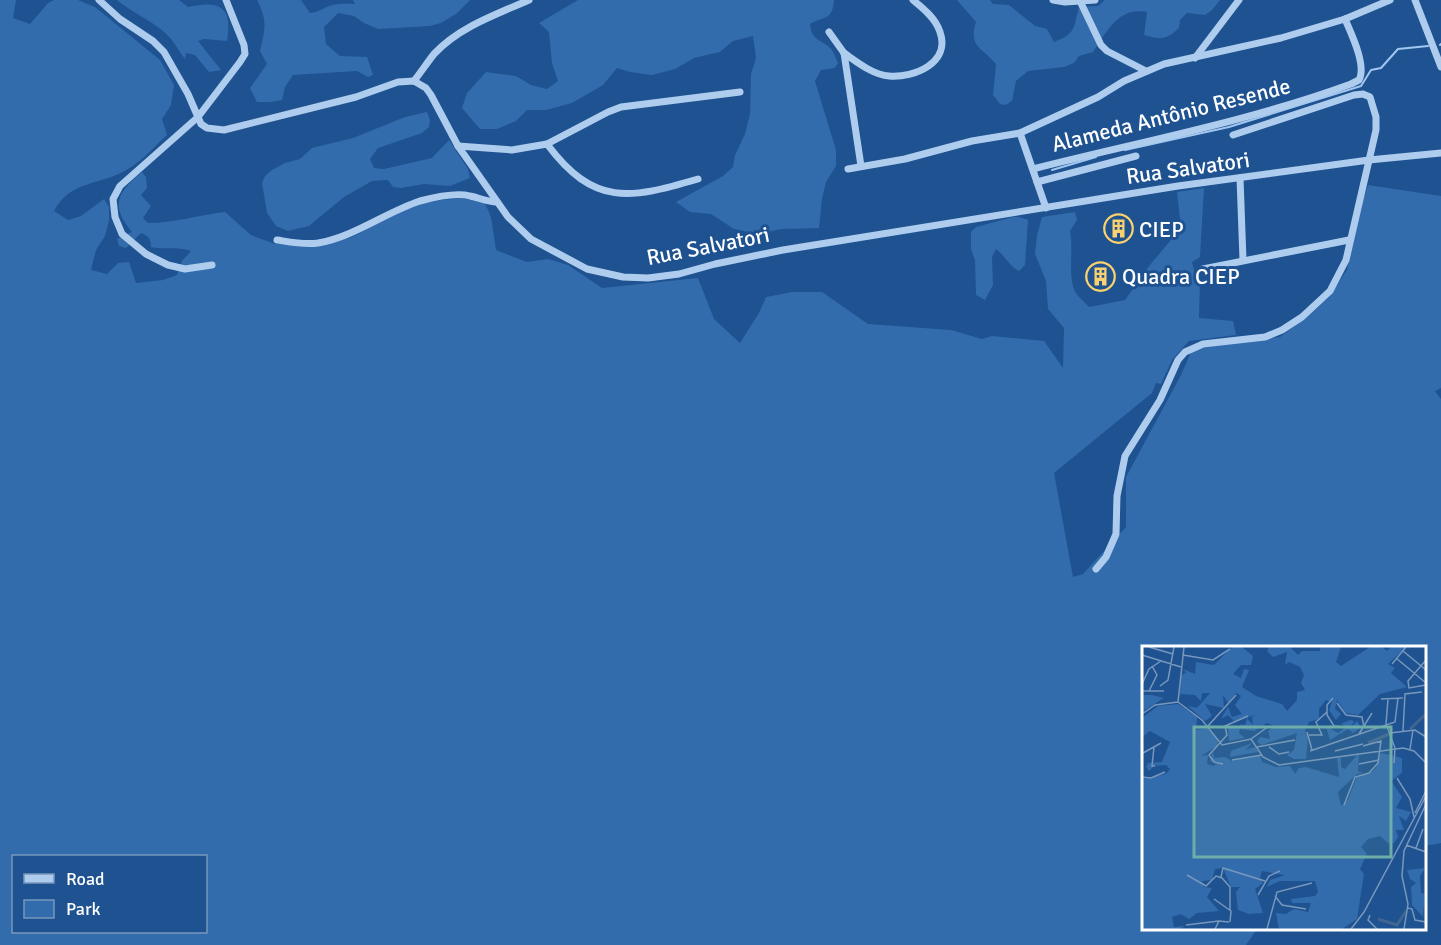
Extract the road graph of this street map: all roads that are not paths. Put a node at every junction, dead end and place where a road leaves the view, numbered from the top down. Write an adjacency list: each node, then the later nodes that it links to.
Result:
1 (99, 0): 21 (street)
2 (226, 0): 21 (street)
3 (529, 0): 19 (street)
4 (913, 0): 15 (street)
5 (1053, 0): 10 (street)
6 (1095, 0): 10 (street)
7 (1239, 0): 16 (street)
8 (1390, 0): 11 (street)
9 (1415, 0): 14 (street)
10 (1080, 1): 18 (street)
11 (1345, 19): 16 (street); 30 (street, Alameda Antônio Resende)
12 (829, 32): 15 (street)
13 (1441, 39): 14 (street)
14 (1432, 40): 17 (street)
15 (844, 53): 29 (street)
16 (1195, 58): 18 (street)
17 (1441, 67)
18 (1146, 71): 22 (street)
19 (414, 81): 21 (street); 25 (street, Rua Salvatori)
20 (740, 92): 24 (street)
21 (198, 117): 40 (street)
22 (1020, 133): 29 (street); 30 (street)
23 (1233, 135): 28 (street, Alameda Antônio Resende)
24 (547, 144): 25 (street); 33 (street)
25 (458, 146): 35 (street, Rua Salvatori)
26 (1441, 153): 28 (street, Rua Salvatori)
27 (1136, 156): 34 (street, Alameda Antônio Resende)
28 (1369, 160): 32 (street, Rua Salvatori); 38 (street)
29 (861, 166): 31 (street)
30 (1033, 168): 34 (street)
31 (848, 169)
32 (1240, 178): 36 (street, Rua Salvatori); 39 (street)
33 (698, 179)
34 (1037, 182): 36 (street)
35 (497, 202): 36 (street, Rua Salvatori); 37 (street)
36 (1046, 208)
37 (277, 240)
38 (1349, 240): 39 (street); 42 (street)
39 (1243, 260): 41 (street)
40 (212, 266)
41 (1203, 269)
42 (1096, 568)

